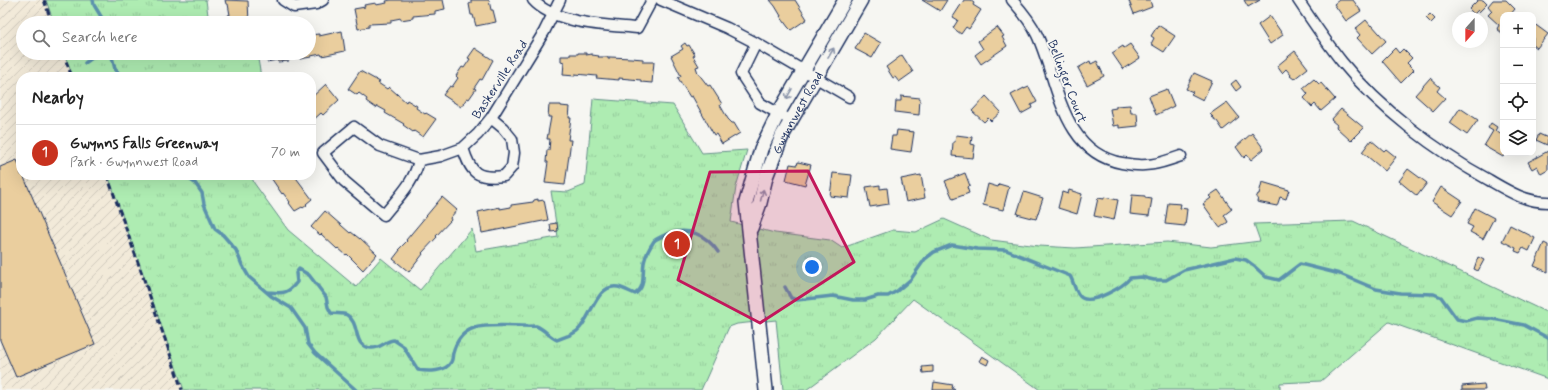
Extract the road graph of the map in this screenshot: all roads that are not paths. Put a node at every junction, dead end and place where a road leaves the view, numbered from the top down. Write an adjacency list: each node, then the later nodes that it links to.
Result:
1 (283, 0): 2 (street)
2 (323, 0)
3 (533, 0): 11 (street)
4 (560, 0): 11 (street, Baskerville Road)
5 (652, 0): 11 (street)
6 (661, 0): 12 (street)
7 (845, 0): 13 (street, Gwynnwest Road)
8 (861, 0): 14 (street, Gwynnwest Road, one-way to 8)
9 (1012, 0): 20 (street, Bellinger Court)
10 (1298, 0): 22 (street)
11 (553, 14): 17 (street, Baskerville Road)
12 (756, 43): 13 (street); 16 (street)
13 (803, 70): 14 (street); 16 (street, Gwynnwest Road, one-way to 16)
14 (816, 78): 15 (street); 18 (street, Gwynnwest Road)
15 (848, 97)
16 (778, 114): 18 (street); 23 (street, Gwynnwest Road)
17 (491, 118): 19 (street, Baskerville Road); 19 (street)
18 (790, 120): 23 (street, Gwynnwest Road, one-way to 18)
19 (463, 148): 21 (street, Baskerville Road)
20 (1181, 156)
21 (419, 160): 21 (street)
22 (1548, 202)
23 (749, 232): 24 (street, Gwynnwest Road)
24 (766, 390)

